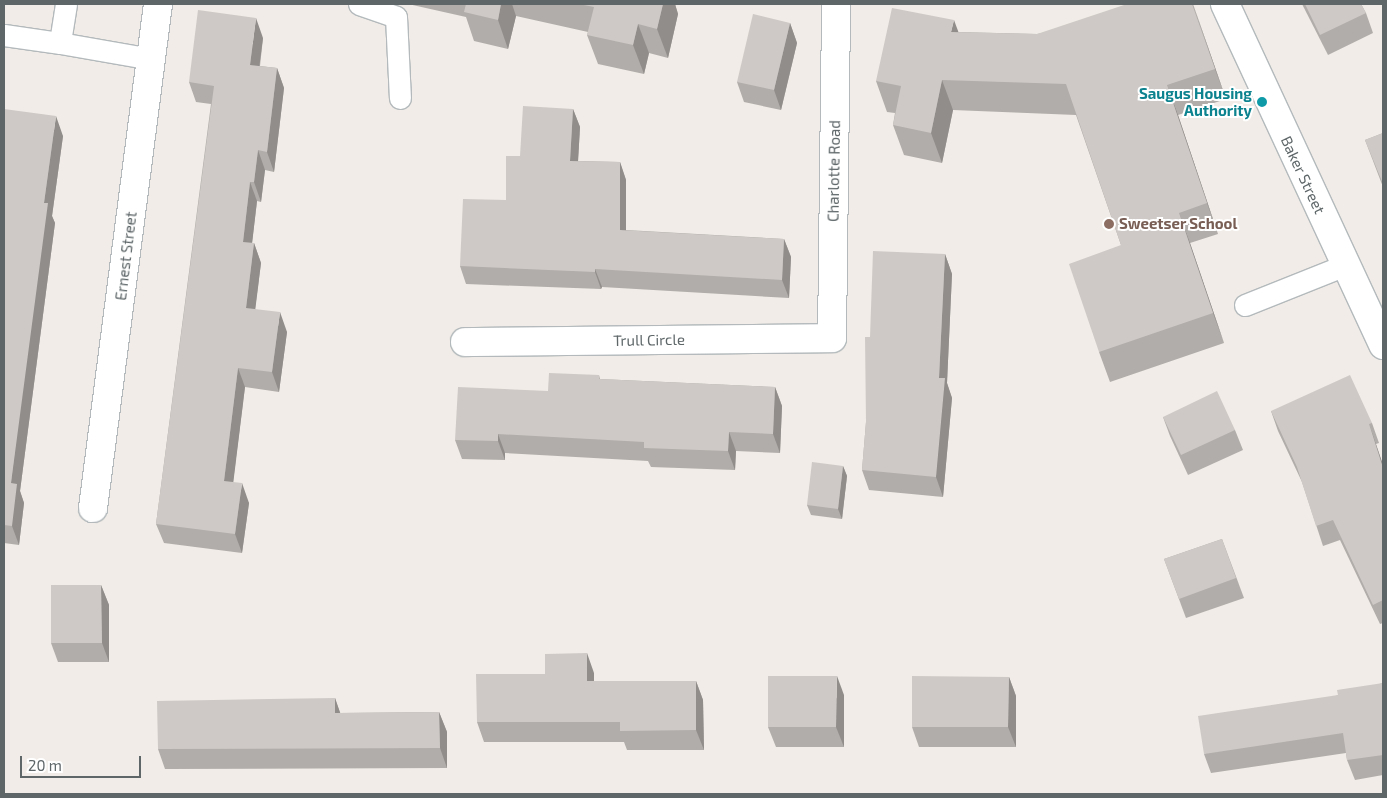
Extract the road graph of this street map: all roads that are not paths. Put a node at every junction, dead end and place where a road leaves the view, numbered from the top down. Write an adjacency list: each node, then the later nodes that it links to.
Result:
1 (66, 4): 7 (lane)
2 (158, 4): 8 (street, Ernest Street)
3 (359, 4): 9 (lane)
4 (836, 4): 12 (street, Charlotte Road)
5 (1226, 4): 10 (street, Baker Street)
6 (4, 36): 7 (lane)
7 (60, 43): 8 (lane)
8 (152, 59): 15 (street, Ernest Street)
9 (400, 98)
10 (1345, 265): 11 (lane); 14 (street, Baker Street)
11 (1245, 305)
12 (832, 338): 13 (street, Trull Circle)
13 (465, 342)
14 (1383, 345)
15 (93, 508)

